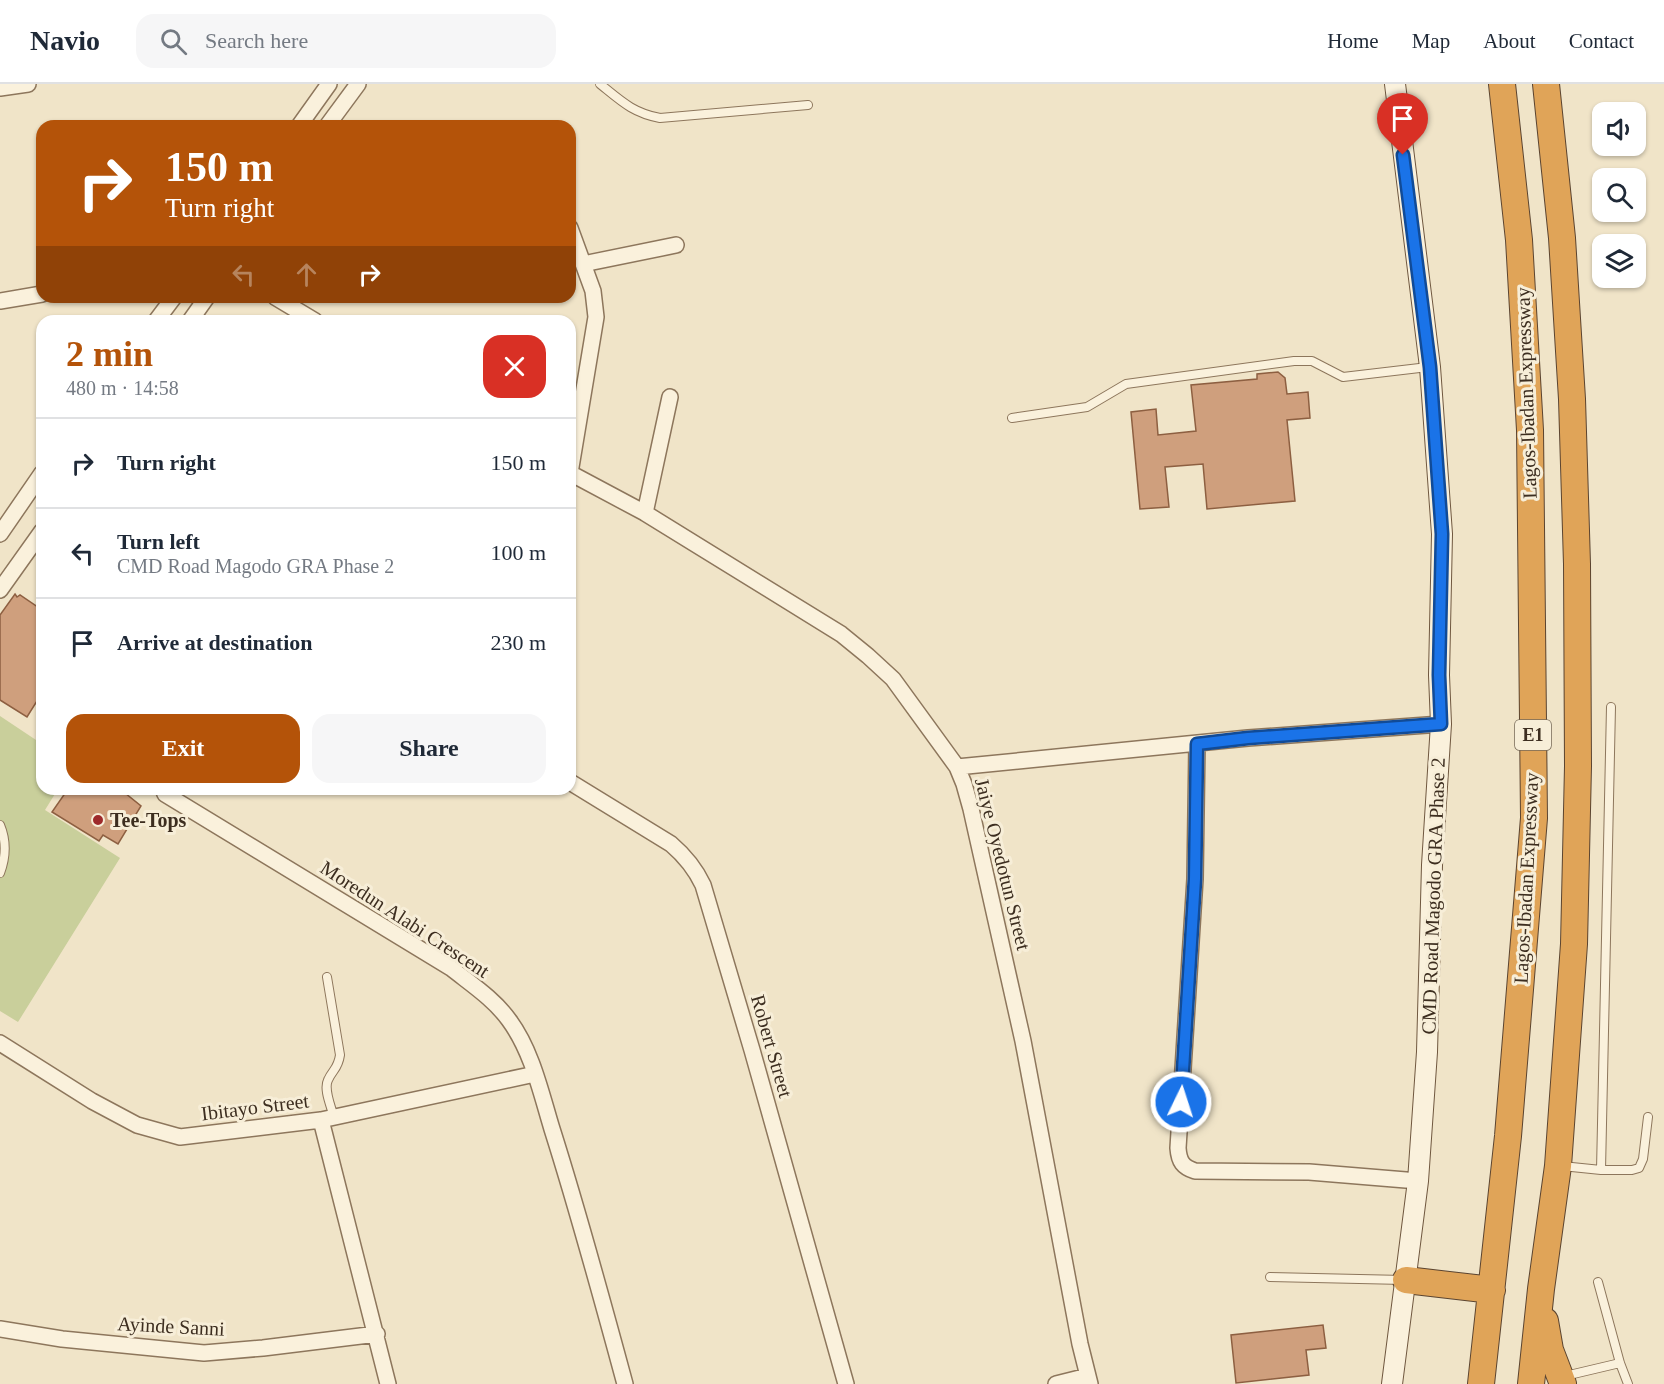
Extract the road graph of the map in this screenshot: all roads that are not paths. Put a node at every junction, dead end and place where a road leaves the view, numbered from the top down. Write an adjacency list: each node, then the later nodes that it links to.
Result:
1 (28, 84): 8 (street)
2 (329, 84): 10 (street)
3 (358, 84): 11 (street)
4 (600, 84): 9 (lane)
5 (1395, 84): 19 (street, CMD Road Magodo GRA Phase 2)
6 (1502, 84): 49 (highway, Lagos-Ibadan Expressway / E1)
7 (1546, 84): 42 (highway, E1)
8 (0, 88)
9 (808, 105)
10 (303, 120)
11 (331, 120)
12 (576, 245): 14 (street)
13 (676, 245): 14 (street)
14 (583, 264): 22 (street)
15 (36, 295): 16 (street)
16 (0, 301)
17 (285, 303): 18 (street)
18 (305, 315)
19 (1430, 367): 21 (lane); 30 (street, CMD Road Magodo GRA Phase 2)
20 (670, 397): 25 (street)
21 (1012, 418)
22 (576, 437)
23 (576, 476): 25 (street, Jaiye Oyedotun Street)
24 (36, 483): 26 (street)
25 (645, 513): 32 (street, Jaiye Oyedotun Street)
26 (0, 534)
27 (36, 539): 28 (street)
28 (0, 590)
29 (1611, 707): 43 (lane)
30 (1441, 724): 31 (street); 44 (street, CMD Road Magodo GRA Phase 2)
31 (1197, 744): 32 (street); 44 (street)
32 (957, 767): 54 (street, Jaiye Oyedotun Street)
33 (576, 786): 58 (street, Robert Street)
34 (167, 795): 39 (street, Moredun Alabi Crescent)
35 (0, 825): 36 (lane)
36 (0, 873)
37 (327, 977): 41 (lane)
38 (0, 1043): 41 (street, Ibitayo Street)
39 (535, 1074): 41 (street, Ibitayo Street); 57 (street, Moredun Alabi Crescent)
40 (1648, 1117): 43 (lane)
41 (328, 1119): 51 (street)
42 (1558, 1166): 43 (lane); 48 (highway, E1)
43 (1601, 1170)
44 (1419, 1181): 46 (street, CMD Road Magodo GRA Phase 2)
45 (1270, 1277): 46 (lane)
46 (1406, 1280): 49 (highway); 60 (street, CMD Road Magodo GRA Phase 2)
47 (1598, 1282): 52 (lane)
48 (1541, 1289): 55 (highway); 61 (highway, E1)
49 (1492, 1290): 53 (highway, Lagos-Ibadan Expressway / E1)
50 (0, 1329): 51 (street, Ayinde Sanni)
51 (377, 1334): 56 (street)
52 (1620, 1363): 55 (lane); 62 (lane)
53 (1480, 1372)
54 (1089, 1380): 59 (street)
55 (1562, 1380)
56 (388, 1384)
57 (625, 1384)
58 (846, 1384)
59 (1056, 1384)
60 (1392, 1384)
61 (1531, 1384)
62 (1628, 1384)

